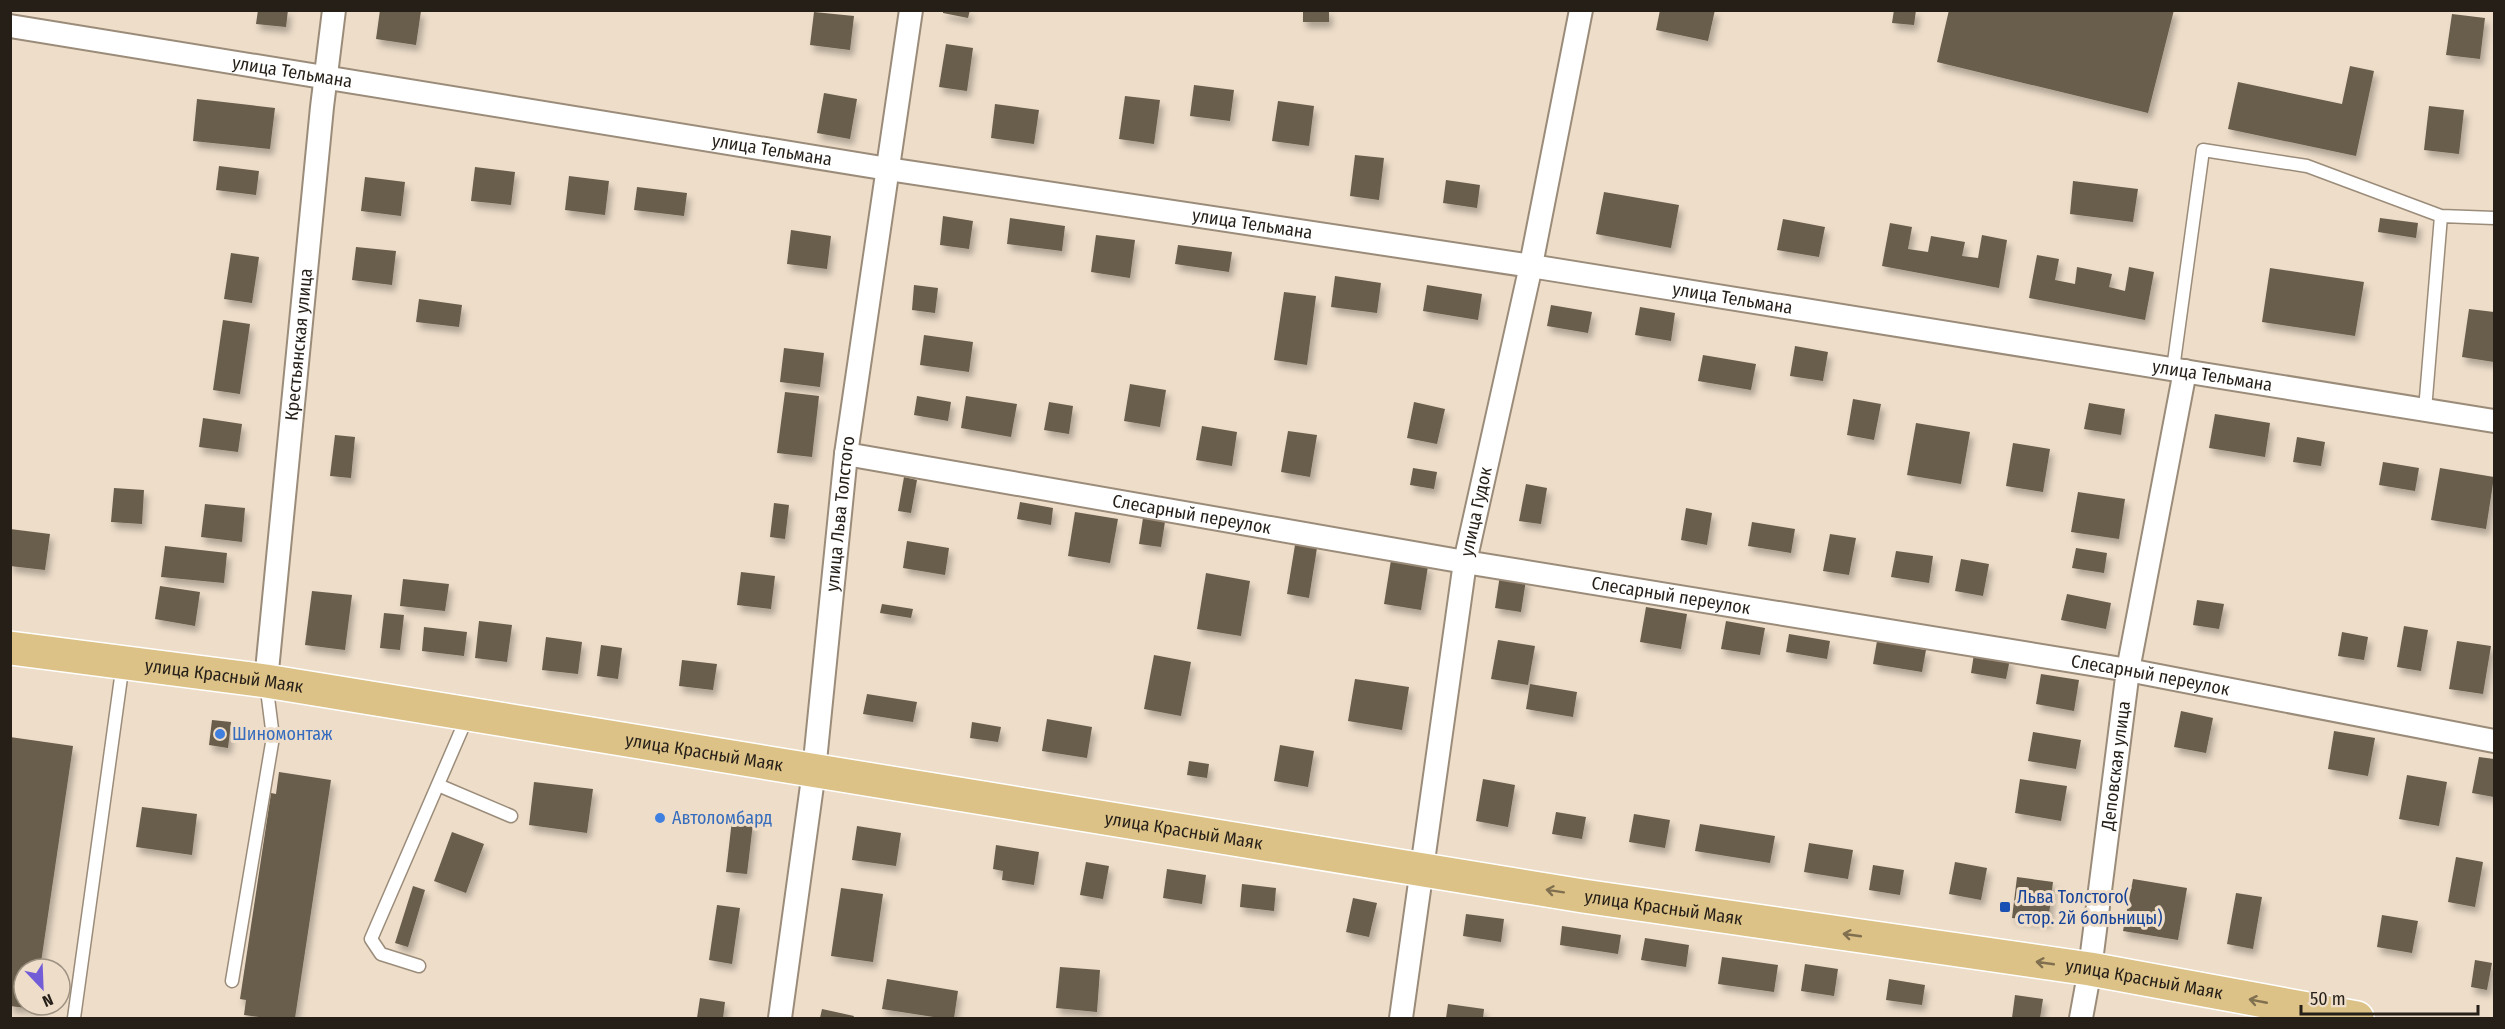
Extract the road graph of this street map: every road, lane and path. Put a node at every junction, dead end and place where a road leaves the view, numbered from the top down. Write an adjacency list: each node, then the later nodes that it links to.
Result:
1 (334, 10): 5 (street, Крестьянская улица)
2 (911, 10): 6 (street, улица Льва Толстого)
3 (1581, 10): 9 (street, улица Гудок)
4 (10, 26): 5 (street, улица Тельмана)
5 (326, 79): 6 (street, улица Тельмана); 18 (street, Крестьянская улица)
6 (888, 169): 9 (street, улица Тельмана); 13 (street, улица Льва Толстого)
7 (2441, 216): 8 (lane); 10 (lane); 11 (lane)
8 (2494, 218)
9 (1531, 266): 10 (street, улица Тельмана); 14 (street, улица Гудок)
10 (2179, 370): 11 (street, улица Тельмана); 17 (street, Деповская улица)
11 (2425, 410): 12 (street, улица Тельмана)
12 (2494, 421)
13 (846, 454): 14 (street, Слесарный переулок); 21 (street, улица Льва Толстого)
14 (1465, 562): 17 (street, Слесарный переулок); 24 (street, улица Гудок)
15 (10, 648): 16 (main road, улица Красный Маяк)
16 (123, 663): 18 (main road, улица Красный Маяк); 29 (lane)
17 (2128, 670): 20 (street, Слесарный переулок); 26 (street, Деповская улица)
18 (266, 681): 19 (main road, улица Красный Маяк); 27 (lane)
19 (469, 714): 21 (main road, улица Красный Маяк); 22 (lane)
20 (2494, 741)
21 (814, 771): 24 (main road, улица Красный Маяк); 30 (street, улица Льва Толстого)
22 (438, 785): 23 (lane); 25 (lane)
23 (511, 816)
24 (1422, 869): 26 (main road, улица Красный Маяк, one-way to 24); 31 (street, улица Гудок)
25 (419, 966)
26 (2090, 969): 28 (main road, улица Красный Маяк, one-way to 26); 32 (street, Деповская улица)
27 (232, 981)
28 (2295, 1013): 33 (main road, улица Красный Маяк)
29 (74, 1018)
30 (780, 1018)
31 (1401, 1018)
32 (2080, 1018)
33 (2357, 1018)

